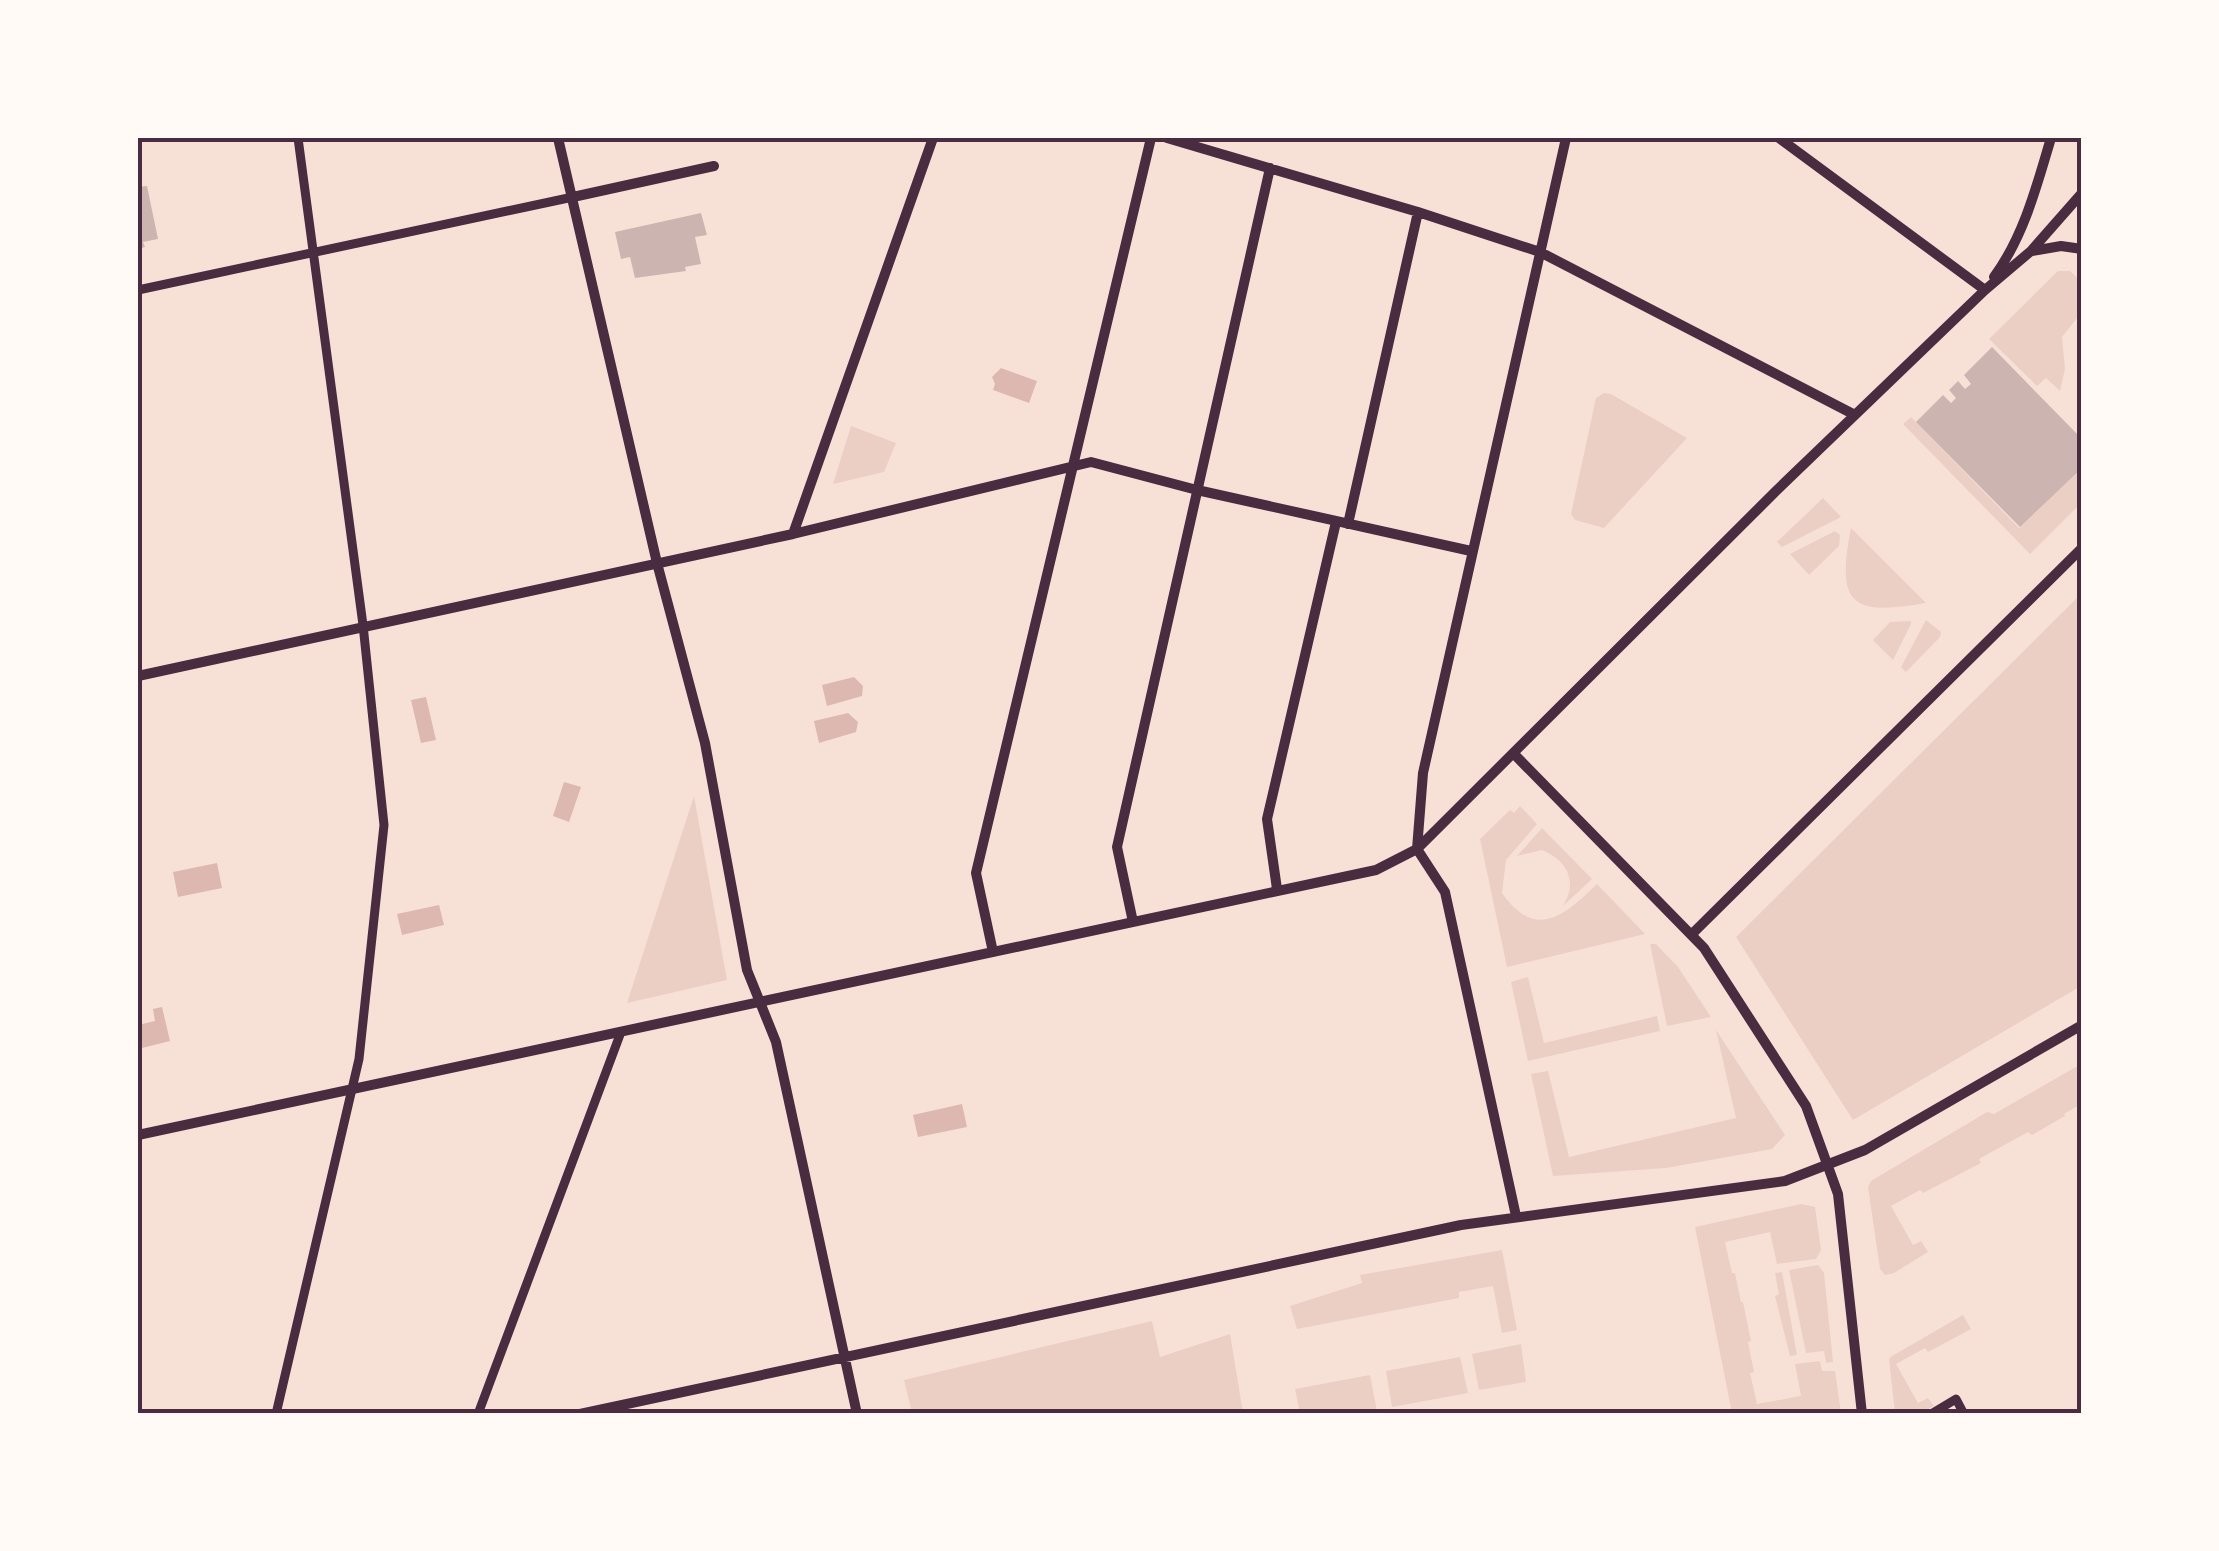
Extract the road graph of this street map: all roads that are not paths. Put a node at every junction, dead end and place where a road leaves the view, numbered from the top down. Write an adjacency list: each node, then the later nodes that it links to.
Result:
1 (298, 138): 16 (street)
2 (558, 138): 12 (street)
3 (933, 138): 24 (street)
4 (1151, 138): 21 (street)
5 (1167, 138): 10 (street)
6 (1566, 138): 17 (street)
7 (1778, 138): 19 (street)
8 (2051, 138): 19 (street)
9 (714, 166): 12 (street)
10 (1270, 168): 13 (street); 22 (street)
11 (2082, 193): 15 (street)
12 (573, 196): 16 (street); 27 (street)
13 (1418, 212): 17 (street); 23 (street)
14 (2082, 249): 15 (street)
15 (2030, 251): 19 (street)
16 (312, 252): 18 (street); 28 (street)
17 (1540, 252): 20 (street); 26 (street)
18 (138, 290)
19 (1984, 290): 20 (street)
20 (1856, 415): 30 (street)
21 (1071, 465): 22 (street); 24 (street); 35 (street)
22 (1197, 490): 23 (street); 33 (street)
23 (1342, 523): 26 (street); 32 (street)
24 (793, 534): 27 (street)
25 (2082, 548): 34 (street)
26 (1471, 551): 31 (street)
27 (657, 562): 28 (street); 36 (street)
28 (363, 625): 29 (street); 39 (street)
29 (138, 676)
30 (1514, 754): 31 (street); 34 (street)
31 (1418, 849): 32 (street); 42 (street)
32 (1277, 889): 33 (street)
33 (1133, 922): 35 (street)
34 (1692, 934): 41 (street)
35 (992, 952): 36 (street)
36 (762, 1001): 38 (street); 43 (street)
37 (2082, 1025): 41 (street)
38 (621, 1032): 39 (street); 45 (street)
39 (352, 1088): 40 (street); 44 (street)
40 (138, 1135)
41 (1830, 1166): 42 (street); 48 (street)
42 (1516, 1216): 43 (street)
43 (844, 1356): 46 (street); 47 (street)
44 (276, 1414)
45 (478, 1414)
46 (580, 1414)
47 (856, 1414)
48 (1862, 1414)
49 (1931, 1414): 50 (street)
50 (1964, 1414)

